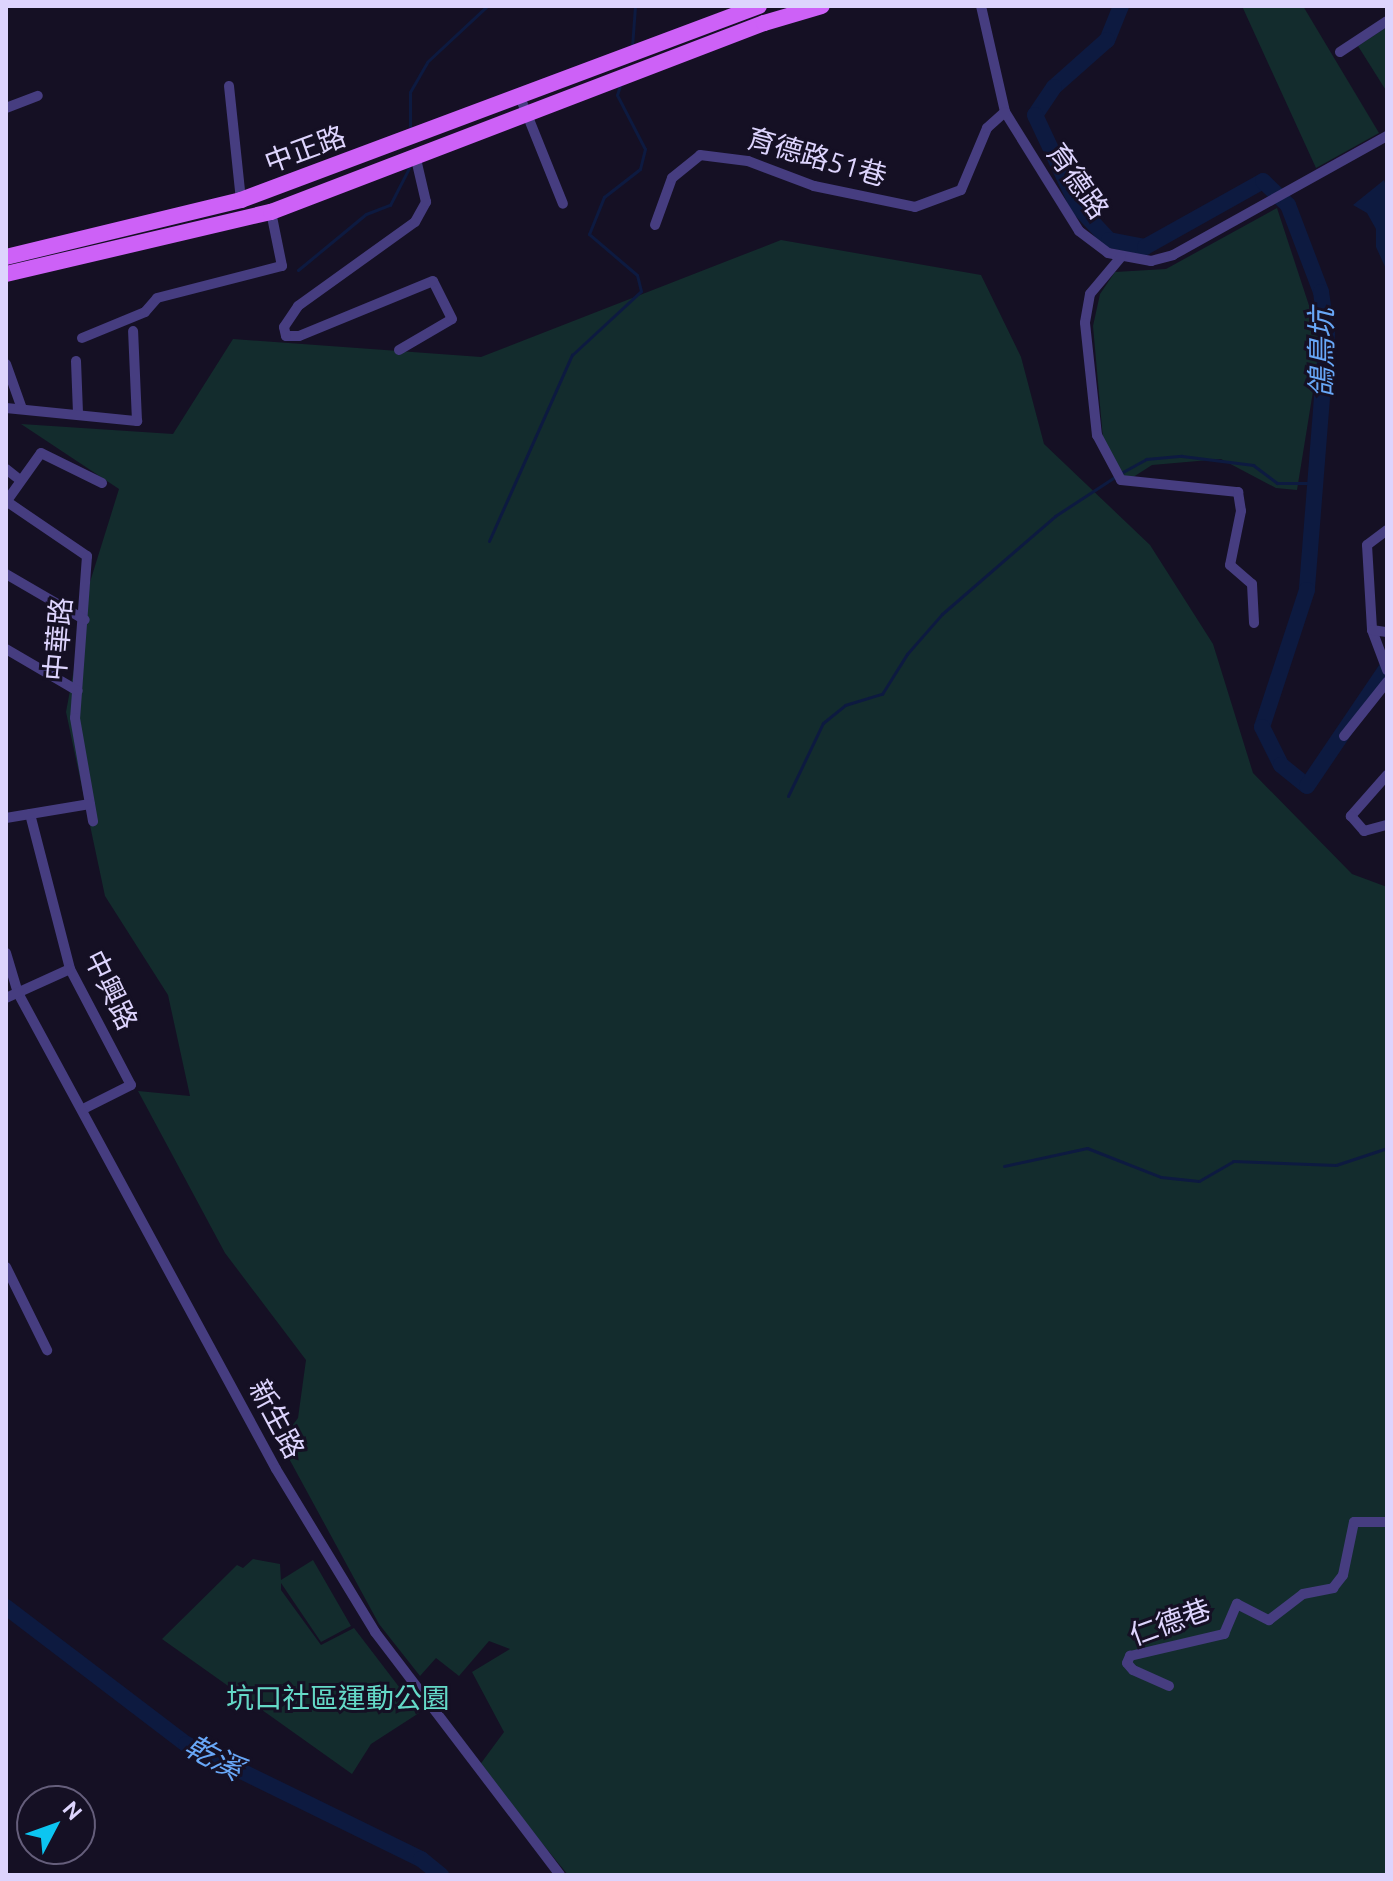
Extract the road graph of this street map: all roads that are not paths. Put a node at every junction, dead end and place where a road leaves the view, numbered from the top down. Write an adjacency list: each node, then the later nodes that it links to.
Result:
1 (759, 6): 8 (main road, 中正路)
2 (822, 6): 11 (main road, 中正路)
3 (981, 6): 10 (street, 育德路)
4 (1387, 21): 5 (street)
5 (1340, 52)
6 (229, 86): 15 (street)
7 (38, 96): 9 (street)
8 (520, 97): 11 (street); 14 (main road, 中正路)
9 (6, 108)
10 (1005, 112): 19 (street, 育德路51巷); 21 (street, 育德路)
11 (527, 115): 13 (main road, 中正路); 17 (street)
12 (1387, 136): 21 (street, 育德路)
13 (416, 159): 16 (main road, 中正路); 25 (street)
14 (290, 182): 15 (main road, 中正路); 16 (main road)
15 (241, 200): 20 (main road, 中正路)
16 (299, 201): 18 (main road, 中正路)
17 (563, 204)
18 (271, 212): 22 (main road, 中正路); 24 (street)
19 (655, 225)
20 (6, 257)
21 (1121, 257): 38 (street)
22 (6, 274)
23 (133, 331): 30 (street)
24 (82, 338)
25 (399, 350)
26 (76, 361): 30 (street)
27 (6, 364): 28 (street)
28 (21, 406): 29 (street); 30 (street)
29 (6, 408)
30 (78, 414)
31 (6, 469): 32 (street)
32 (19, 479): 33 (street); 34 (street)
33 (102, 483)
34 (6, 502): 37 (street, 中華路)
35 (1387, 530): 40 (street)
36 (6, 574): 37 (street)
37 (85, 620): 44 (street, 中華路)
38 (1254, 623)
39 (1387, 632): 40 (street)
40 (1374, 634): 42 (street)
41 (6, 649): 44 (street)
42 (1387, 670)
43 (1387, 682): 45 (street)
44 (78, 691): 47 (street, 中華路)
45 (1344, 736)
46 (1387, 775): 51 (street)
47 (90, 804): 48 (street); 50 (street, 中華路)
48 (30, 814): 49 (street); 53 (street, 中興路)
49 (6, 818)
50 (93, 821)
51 (1387, 825)
52 (6, 953): 54 (street, 新生路)
53 (70, 969): 54 (street); 56 (street, 中興路)
54 (18, 993): 55 (street); 56 (street, 新生路)
55 (6, 998)
56 (83, 1109): 61 (street, 新生路)
57 (6, 1267): 58 (street)
58 (47, 1350)
59 (1387, 1522): 60 (street, 仁德巷)
60 (1169, 1686)
61 (560, 1875)

